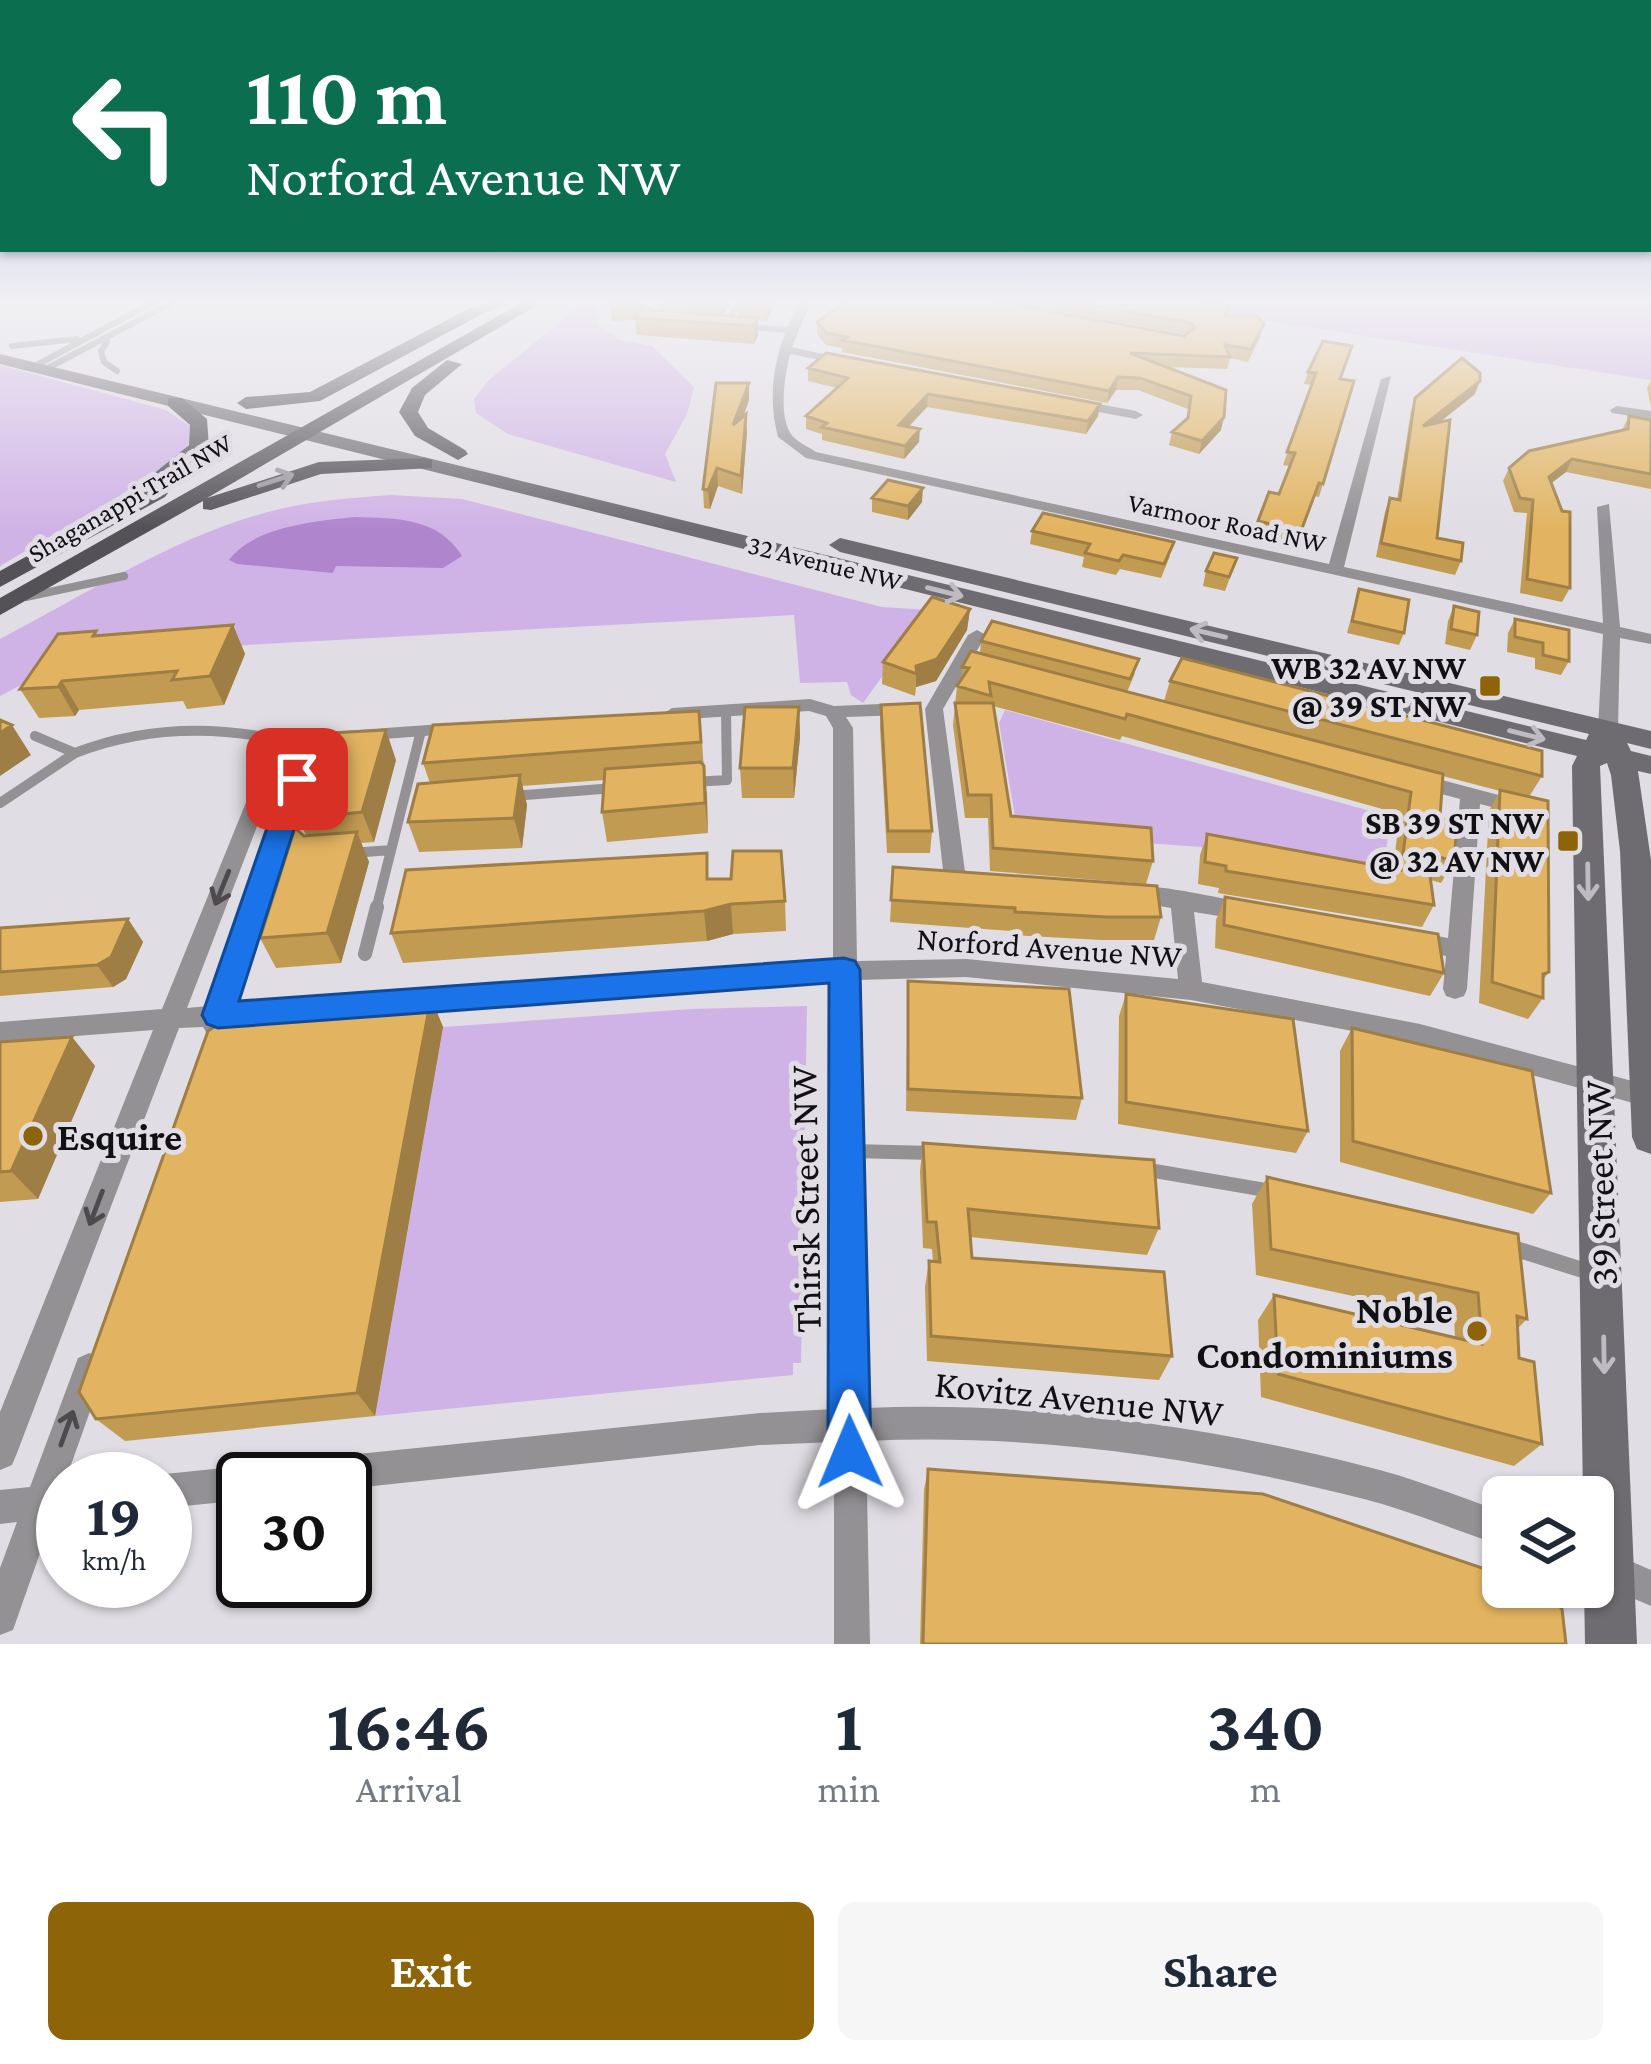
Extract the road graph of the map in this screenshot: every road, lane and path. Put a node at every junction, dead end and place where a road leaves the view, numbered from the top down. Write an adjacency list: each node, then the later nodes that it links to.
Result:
1 (90, 376): 10 (main road, 32 Avenue NW)
2 (136, 376): 11 (main road, 32 Avenue NW)
3 (356, 376): 11 (main road)
4 (382, 376): 15 (main road, Shaganappi Trail NW)
5 (397, 376): 15 (main road, Shaganappi Trail NW)
6 (438, 376): 16 (main road)
7 (784, 376): 19 (street, Varmoor Road NW)
8 (1387, 379): 19 (street)
9 (1046, 398): 13 (street)
10 (175, 402): 15 (main road, 32 Avenue NW); 21 (main road)
11 (246, 403): 15 (main road, 32 Avenue NW)
12 (1617, 410): 14 (street)
13 (1136, 415)
14 (1651, 416)
15 (302, 425): 16 (main road, 32 Avenue NW); 17 (main road, 32 Avenue NW); 21 (main road, Shaganappi Trail NW)
16 (458, 454): 37 (main road, 32 Avenue NW, one-way to 16)
17 (425, 464): 21 (main road, one-way to 17); 37 (main road, 32 Avenue NW, one-way to 37)
18 (1604, 507): 22 (street, 39 Street NW)
19 (1335, 571): 22 (street, Varmoor Road NW)
20 (124, 576): 21 (lane)
21 (9, 589)
22 (1612, 631): 24 (street, Varmoor Road NW); 37 (street, 39 Street NW)
23 (977, 635): 25 (street)
24 (1651, 639)
25 (961, 660): 26 (street); 27 (street)
26 (984, 666)
27 (934, 710): 29 (street); 52 (street)
28 (726, 711): 29 (street); 30 (street); 41 (lane)
29 (833, 712): 59 (street, Thirsk Street NW)
30 (656, 716)
31 (468, 728): 32 (street)
32 (421, 731): 34 (street); 47 (lane)
33 (35, 736): 38 (lane)
34 (310, 738): 35 (street); 64 (street)
35 (280, 740): 38 (lane); 65 (street, one-way to 65)
36 (1651, 740): 37 (main road, 32 Avenue NW)
37 (1606, 746): 39 (main road, 32 Avenue NW); 49 (main road, 39 Street NW); 68 (main road, 39 Street NW, one-way to 68)
38 (75, 753): 45 (lane)
39 (1651, 765)
40 (1394, 774): 43 (street)
41 (680, 783)
42 (634, 787): 44 (lane)
43 (1471, 794): 48 (street); 57 (street)
44 (495, 797)
45 (0, 803)
46 (425, 803): 47 (lane)
47 (402, 805): 50 (lane)
48 (1522, 808)
49 (1643, 839): 69 (main road, 39 Street NW)
50 (391, 850): 51 (lane); 58 (lane)
51 (337, 854)
52 (956, 880)
53 (1117, 893): 54 (street)
54 (1181, 899): 55 (street); 61 (street)
55 (1272, 916)
56 (1386, 936): 57 (street)
57 (1458, 949): 60 (street)
58 (365, 954)
59 (844, 970): 61 (street, Norford Avenue NW); 62 (street, Norford Avenue NW); 71 (street, Thirsk Street NW)
60 (1456, 989)
61 (1191, 990): 68 (street, Norford Avenue NW)
62 (376, 1004)
63 (289, 1010): 64 (street)
64 (218, 1015): 65 (street); 67 (street)
65 (169, 1021): 66 (street); 80 (street, one-way to 80)
66 (0, 1031)
67 (200, 1065)
68 (1597, 1080): 69 (street, Norford Avenue NW); 76 (main road, 39 Street NW)
69 (1650, 1097): 70 (main road, 39 Street NW)
70 (1651, 1136)
71 (846, 1151): 72 (lane); 78 (street, Thirsk Street NW)
72 (960, 1155)
73 (1116, 1166): 74 (lane)
74 (1291, 1195)
75 (1490, 1242): 76 (lane)
76 (1603, 1277): 82 (main road, 39 Street NW, one-way to 82)
77 (98, 1344): 79 (street, one-way to 77)
78 (850, 1426): 81 (street, Kovitz Avenue NW); 85 (street, Kovitz Avenue NW); 91 (street, Thirsk Street NW)
79 (66, 1452)
80 (0, 1453)
81 (372, 1469)
82 (1601, 1476)
83 (36, 1504): 84 (street)
84 (0, 1507)
85 (1482, 1522)
86 (36, 1537): 90 (street)
87 (1614, 1572): 88 (street)
88 (1651, 1588)
89 (1606, 1608): 92 (main road, 39 Street NW)
90 (0, 1618)
91 (852, 1644)
92 (1611, 1644)

